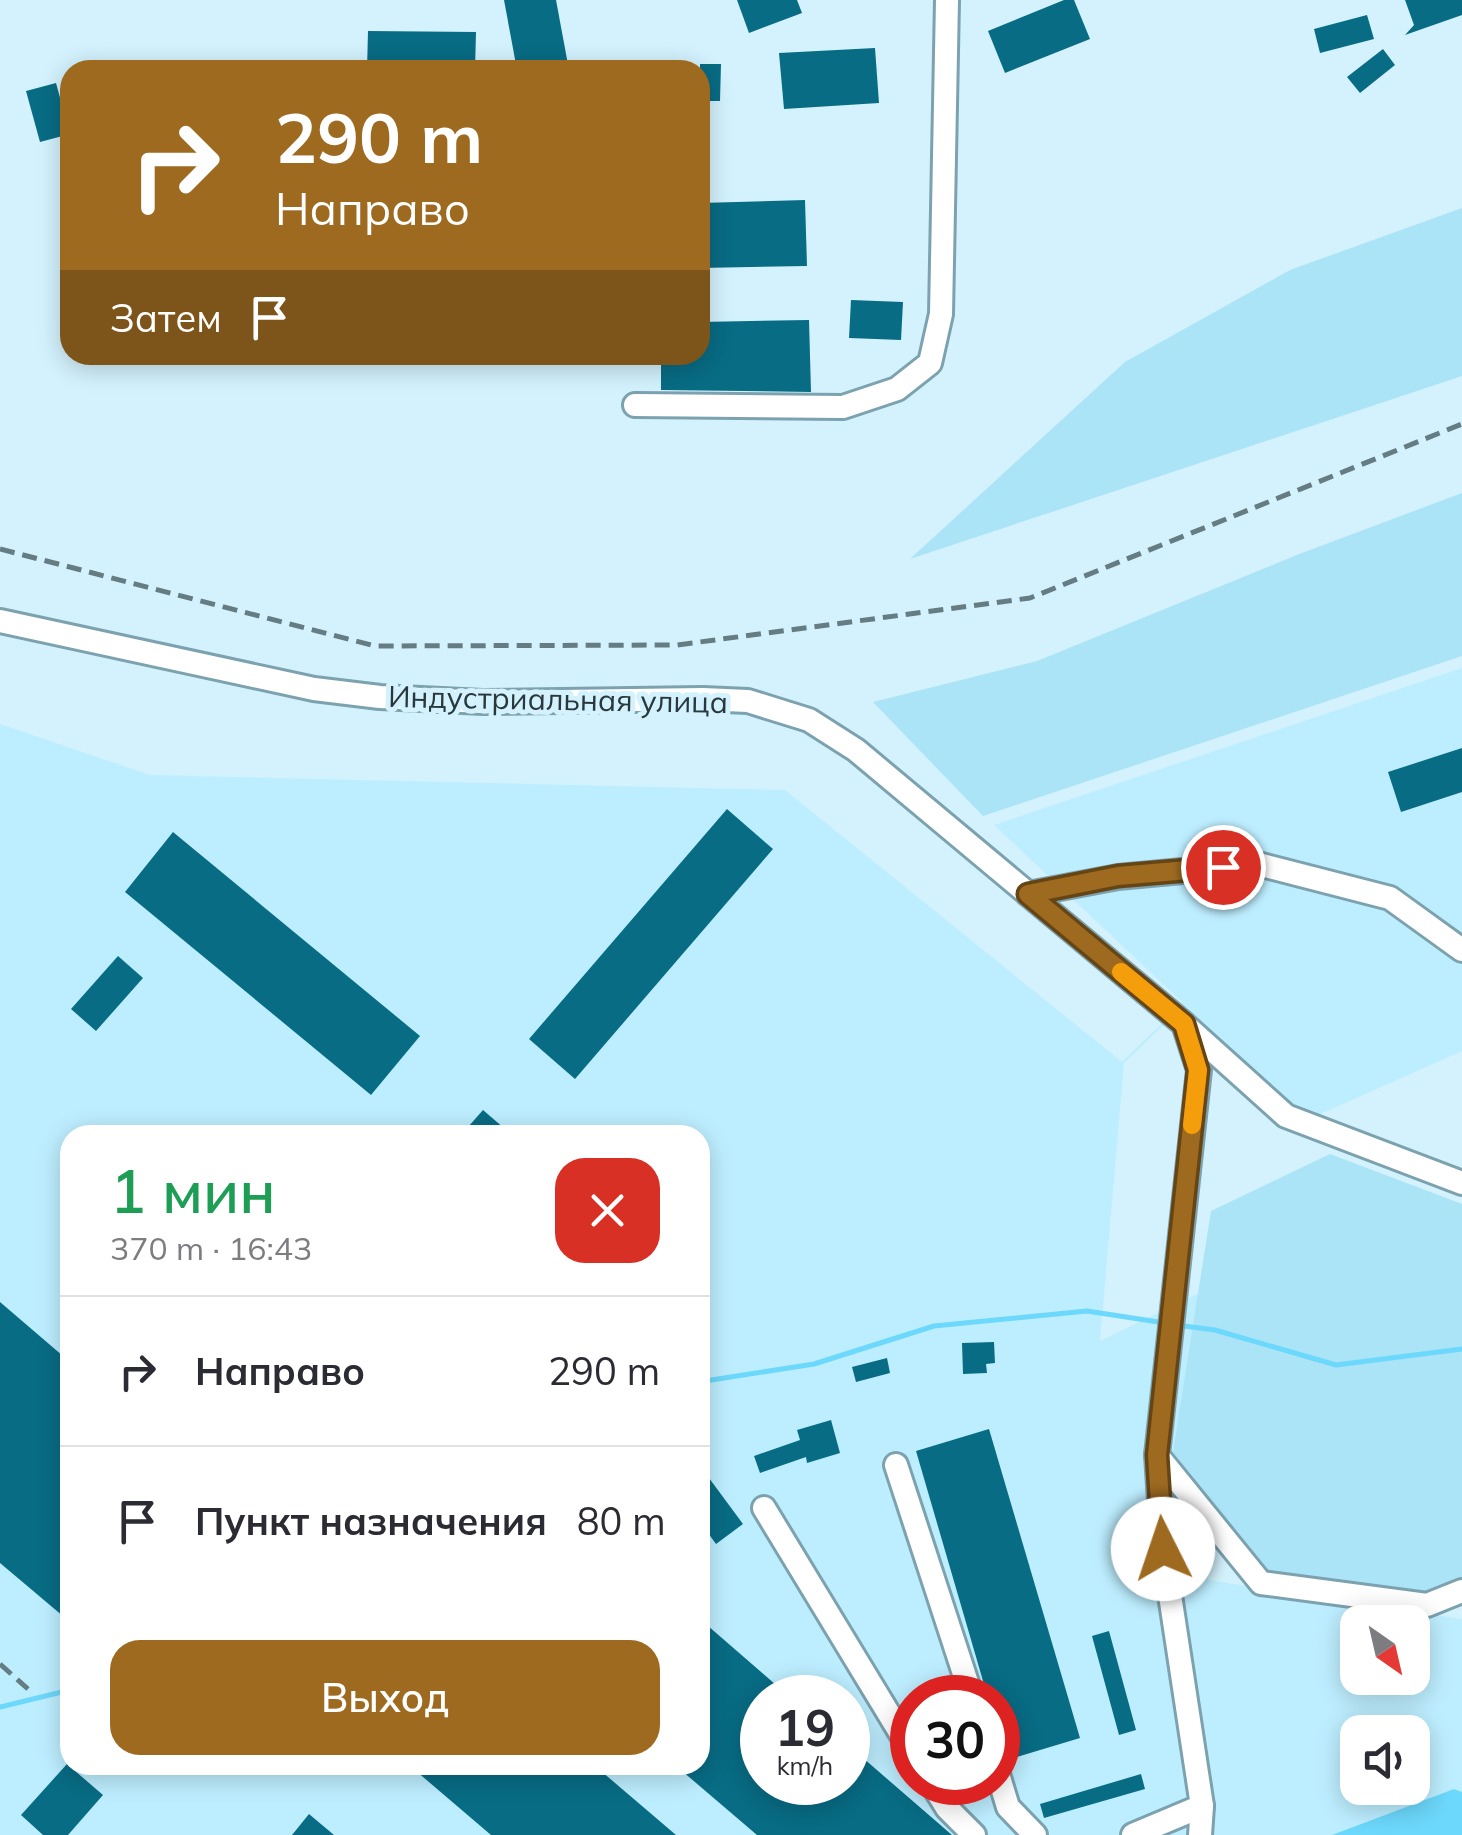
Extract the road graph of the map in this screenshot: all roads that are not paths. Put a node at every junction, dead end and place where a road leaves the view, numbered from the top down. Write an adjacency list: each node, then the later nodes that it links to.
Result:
1 (946, 0): 2 (street)
2 (636, 405)
3 (0, 621): 4 (street, Индустриальная улица)
4 (1028, 894): 5 (street); 6 (street, Индустриальная улица)
5 (1462, 950)
6 (1184, 1024): 7 (street, Индустриальная улица); 8 (street)
7 (1462, 1183)
8 (1157, 1455): 11 (street); 16 (street)
9 (896, 1465): 12 (street)
10 (764, 1508): 13 (street)
11 (1462, 1591)
12 (964, 1675)
13 (890, 1716)
14 (945, 1805): 17 (street)
15 (1007, 1805): 18 (street)
16 (1202, 1806): 19 (street); 20 (street)
17 (974, 1835)
18 (1035, 1835)
19 (1132, 1835)
20 (1200, 1835)

